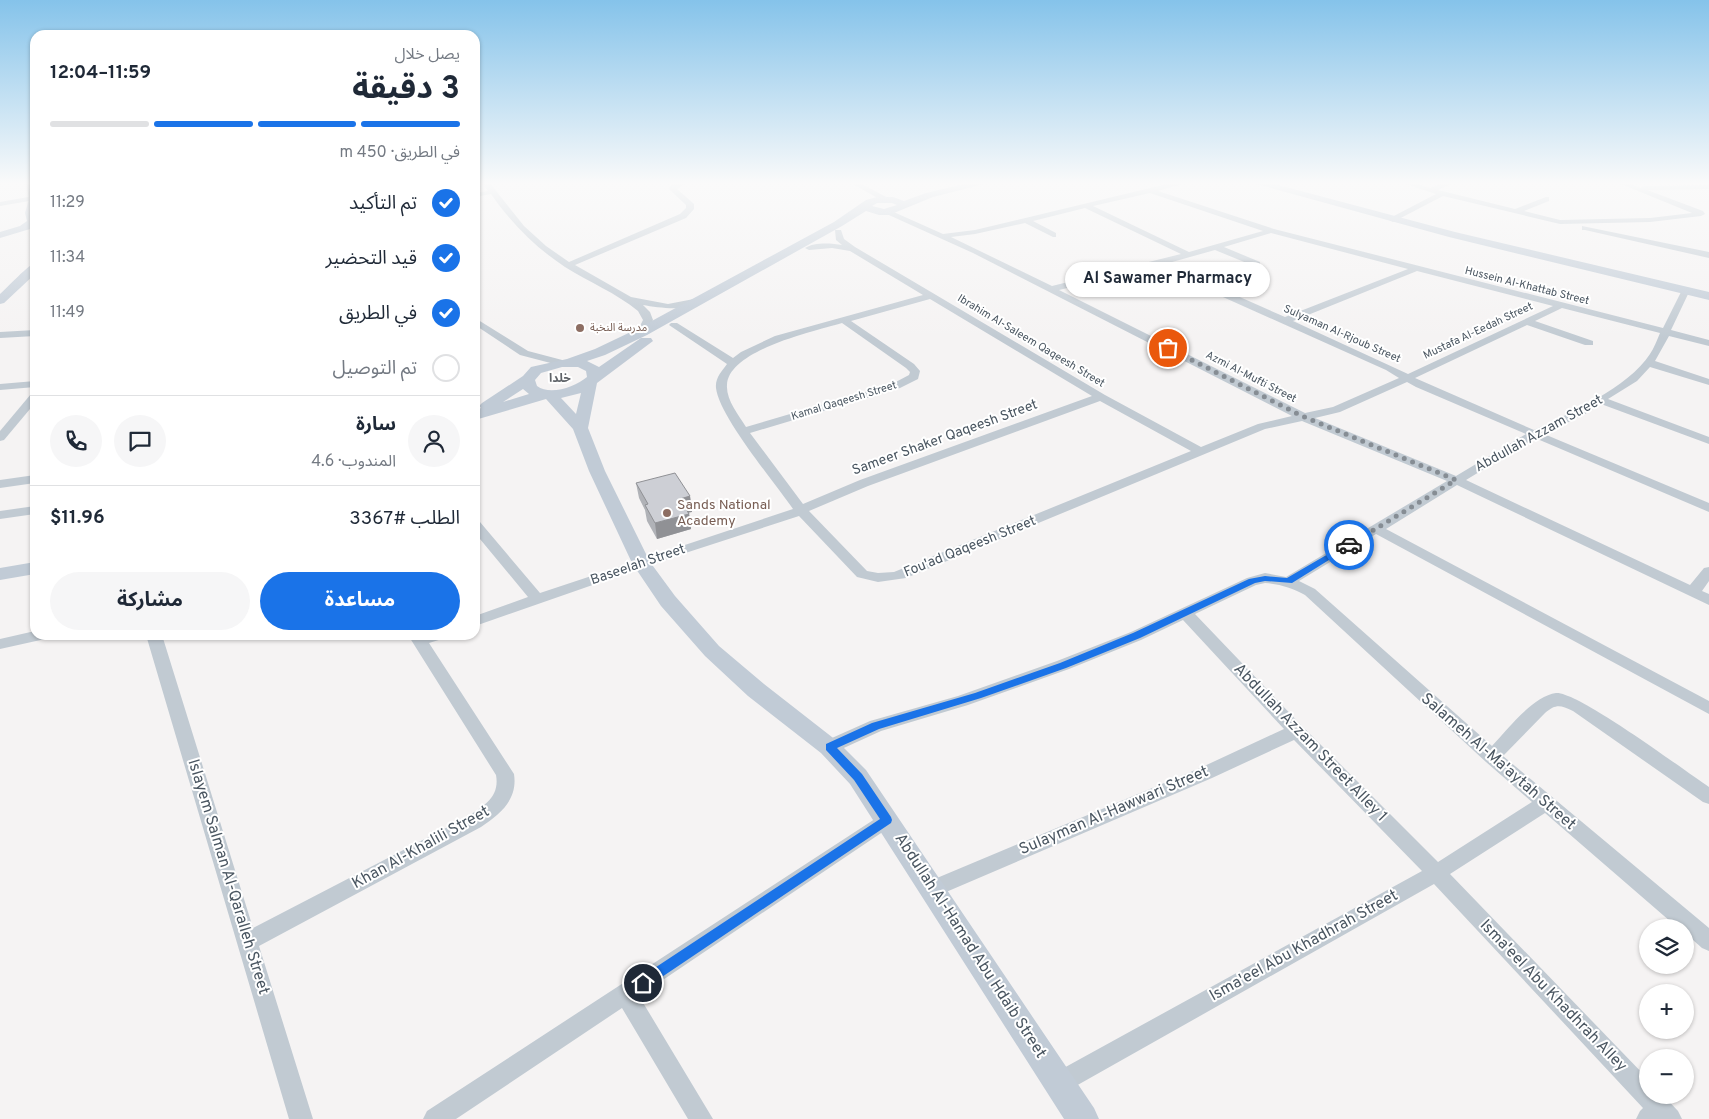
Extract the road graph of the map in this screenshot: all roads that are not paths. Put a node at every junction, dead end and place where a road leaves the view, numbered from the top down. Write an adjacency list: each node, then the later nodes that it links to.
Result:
1 (528, 234): 22 (street)
2 (639, 234): 22 (street)
3 (815, 234): 34 (street)
4 (834, 234): 17 (street)
5 (839, 234): 19 (street, Ibrahim Al-Saleem Qaqeesh Street)
6 (943, 234): 16 (street, Azmi Al-Mufti Street)
7 (945, 234): 16 (street, Azmi Al-Mufti Street)
8 (964, 234): 16 (street)
9 (1145, 234): 20 (street)
10 (1258, 234): 18 (street)
11 (1287, 234): 25 (street, Hussein Al-Khattab Street)
12 (1453, 234): 29 (street)
13 (1614, 234): 21 (street)
14 (0, 235): 15 (street)
15 (30, 237)
16 (951, 237): 28 (street, Azmi Al-Mufti Street)
17 (809, 248): 19 (street, Ibrahim Al-Saleem Qaqeesh Street); 41 (street)
18 (1216, 248): 20 (street); 24 (street)
19 (852, 249): 30 (street, Ibrahim Al-Saleem Qaqeesh Street)
20 (1189, 255): 23 (street)
21 (1709, 256)
22 (568, 264): 32 (street)
23 (1156, 264): 28 (street); 38 (street, Sulyaman Al-Rjoub Street)
24 (1256, 264)
25 (1414, 268): 35 (street, Hussein Al-Khattab Street); 38 (street)
26 (30, 274): 33 (street)
27 (30, 276): 36 (street)
28 (1051, 289): 64 (street, Azmi Al-Mufti Street)
29 (1686, 290): 31 (street); 43 (street, Abdullah Azzam Street)
30 (931, 296): 37 (street, Fou'ad Qaqeesh Street); 59 (street, Ibrahim Al-Saleem Qaqeesh Street)
31 (1709, 296)
32 (624, 298): 34 (street); 42 (street)
33 (0, 300)
34 (699, 301): 42 (street)
35 (1560, 306): 39 (street, Mustafa Al-Eedah Street); 43 (street, Hussein Al-Khattab Street)
36 (0, 310)
37 (845, 321): 50 (street, Fou'ad Qaqeesh Street); 66 (street, Kamal Qaqeesh Street)
38 (1284, 321): 53 (street, Sulyaman Al-Rjoub Street)
39 (1527, 322): 46 (street); 53 (street, Mustafa Al-Eedah Street)
40 (480, 324): 48 (street)
41 (674, 325): 50 (street); 54 (street)
42 (642, 332): 49 (street)
43 (1667, 332): 47 (street, Hussein Al-Khattab Street); 51 (street, Abdullah Azzam Street)
44 (30, 333): 45 (street)
45 (0, 335)
46 (1589, 343)
47 (1709, 343)
48 (524, 353): 49 (street); 52 (street)
49 (566, 362): 52 (street); 54 (street)
50 (733, 363): 66 (street, Fou'ad Qaqeesh Street)
51 (1649, 363): 55 (street); 60 (street, Abdullah Azzam Street)
52 (529, 377): 58 (street, Abdullah Al-Hamad Abu Hdaib Street); 62 (street)
53 (1407, 379): 64 (street, Fou'ad Qaqeesh Street); 67 (street, Sulyaman Al-Rjoub Street)
54 (592, 381): 58 (street); 65 (street)
55 (1709, 382)
56 (30, 384): 57 (street)
57 (0, 387)
58 (548, 394): 63 (street); 65 (street, Abdullah Al-Hamad Abu Hdaib Street)
59 (1100, 397): 70 (street, Ibrahim Al-Saleem Qaqeesh Street); 75 (street, Sameer Shaker Qaqeesh Street)
60 (1600, 400): 67 (street, Abdullah Azzam Street); 69 (street)
61 (30, 402): 68 (street)
62 (480, 411)
63 (480, 414)
64 (1302, 416): 70 (street, Fou'ad Qaqeesh Street); 72 (street, Azmi Al-Mufti Street)
65 (580, 428): 80 (street, Abdullah Al-Hamad Abu Hdaib Street)
66 (743, 431): 75 (street, Fou'ad Qaqeesh Street)
67 (1534, 434): 72 (street, Abdullah Azzam Street); 74 (street, Sulyaman Al-Rjoub Street)
68 (0, 438)
69 (1709, 442)
70 (1200, 451): 75 (street, Fou'ad Qaqeesh Street)
71 (30, 480): 73 (street)
72 (1456, 480): 78 (street, Abdullah Azzam Street); 85 (street, Azmi Al-Mufti Street)
73 (0, 484)
74 (1709, 508)
75 (801, 510): 80 (street, Baseelah Street)
76 (30, 511): 77 (street)
77 (0, 515)
78 (1376, 528): 84 (street, Abdullah Azzam Street); 94 (street)
79 (480, 531): 86 (street)
80 (641, 564): 86 (street, Baseelah Street); 96 (street, Abdullah Al-Hamad Abu Hdaib Street)
81 (30, 569): 83 (street)
82 (1709, 571): 85 (street)
83 (0, 574)
84 (1289, 581): 88 (street); 97 (street, Salameh Al-Ma'aytah Street)
85 (1693, 592): 87 (street, Azmi Al-Mufti Street)
86 (537, 599): 89 (street, Baseelah Street)
87 (1709, 600)
88 (1185, 613): 95 (street, Abdullah Azzam Street Alley 1); 96 (street)
89 (480, 619)
90 (30, 637): 93 (street)
91 (156, 640): 103 (street, Islayem Salman Al-Qaralleh Street)
92 (426, 640): 103 (street, Khan Al-Khalili Street)
93 (0, 644)
94 (1709, 708)
95 (1296, 730): 101 (street, Abdullah Azzam Street Alley 1); 102 (street, Sulayman Al-Hawwari Street)
96 (829, 747): 100 (street, Abdullah Al-Hamad Abu Hdaib Street)
97 (1492, 757): 98 (street); 99 (street, Salameh Al-Ma'aytah Street)
98 (1709, 797)
99 (1545, 803): 101 (street, Isma'eel Abu Khadhrah Street); 104 (street, Salameh Al-Ma'aytah Street)
100 (887, 820): 102 (street, Abdullah Al-Hamad Abu Hdaib Street); 105 (street)
101 (1436, 873): 106 (street, Isma'eel Abu Khadhrah Street); 107 (street, Isma'eel Abu Khadhrah Alley)
102 (932, 889): 106 (street, Abdullah Al-Hamad Abu Hdaib Street)
103 (248, 941): 108 (street, Islayem Salman Al-Qaralleh Street)
104 (1709, 942)
105 (626, 994): 109 (street); 110 (street)
106 (1059, 1082): 111 (street, Abdullah Al-Hamad Abu Hdaib Street)
107 (1660, 1116)
108 (301, 1119)
109 (435, 1119)
110 (701, 1119)
111 (1083, 1119)

